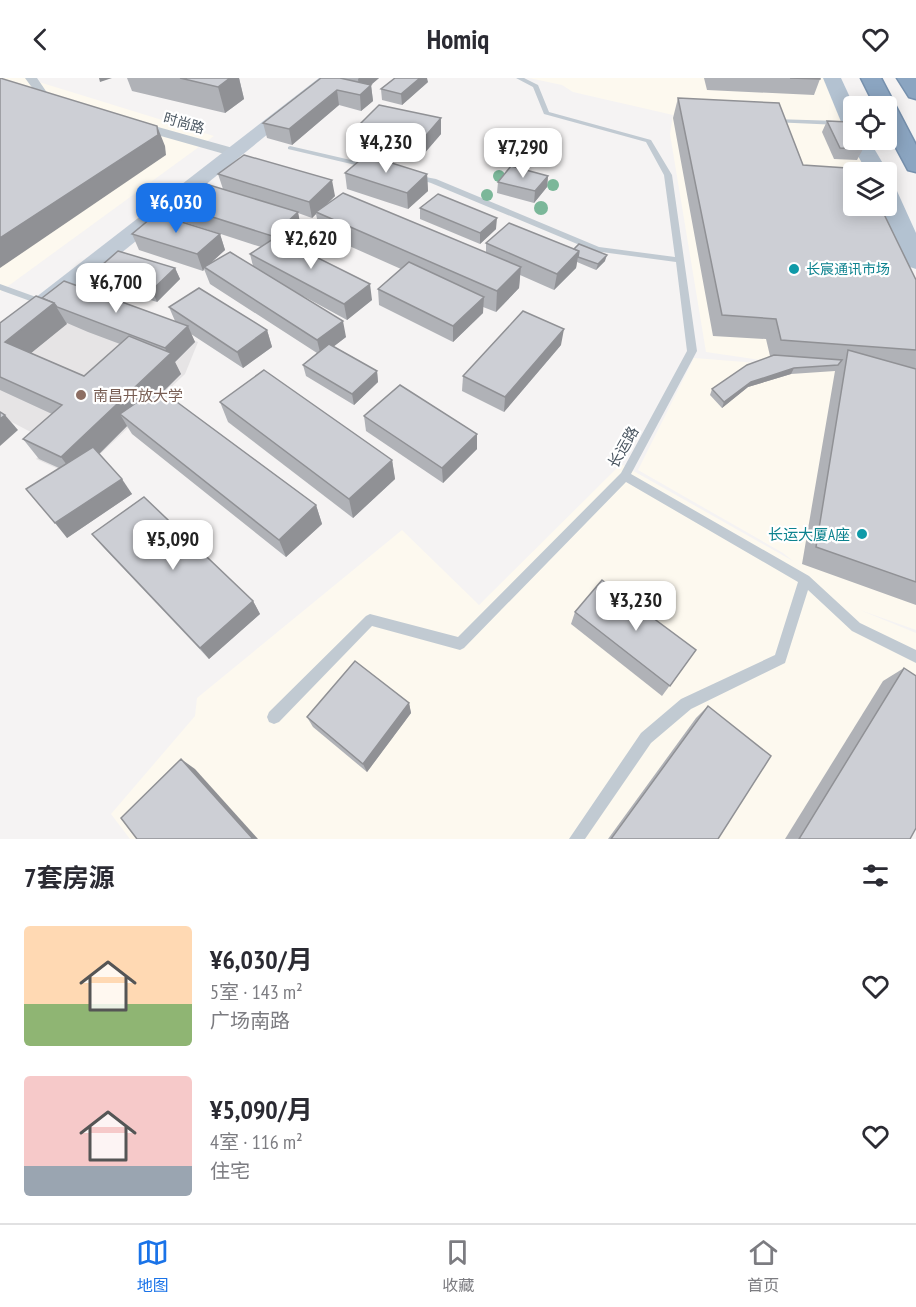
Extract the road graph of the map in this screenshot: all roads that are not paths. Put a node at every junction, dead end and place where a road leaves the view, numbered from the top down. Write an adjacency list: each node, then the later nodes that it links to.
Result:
1 (31, 78): 11 (street)
2 (312, 78): 17 (street)
3 (329, 78): 17 (street)
4 (519, 78): 22 (lane, 长运路)
5 (832, 78): 10 (main road)
6 (871, 78): 9 (highway)
7 (907, 78): 8 (highway)
8 (916, 93)
9 (880, 96)
10 (843, 103)
11 (69, 105)
12 (115, 119): 17 (street, 时尚路)
13 (769, 120): 14 (lane)
14 (843, 129)
15 (897, 129): 18 (highway)
16 (290, 148): 19 (lane)
17 (226, 151): 25 (street)
18 (916, 165)
19 (378, 168)
20 (411, 176): 22 (lane)
21 (897, 216): 23 (main road)
22 (679, 260): 28 (lane, 长运路)
23 (916, 261)
24 (0, 287): 25 (lane)
25 (35, 300): 26 (street); 27 (street)
26 (0, 316)
27 (0, 338)
28 (625, 476): 29 (lane); 31 (lane, 长运路)
29 (805, 580): 30 (lane); 32 (lane)
30 (916, 657)
31 (274, 717)
32 (576, 839)

